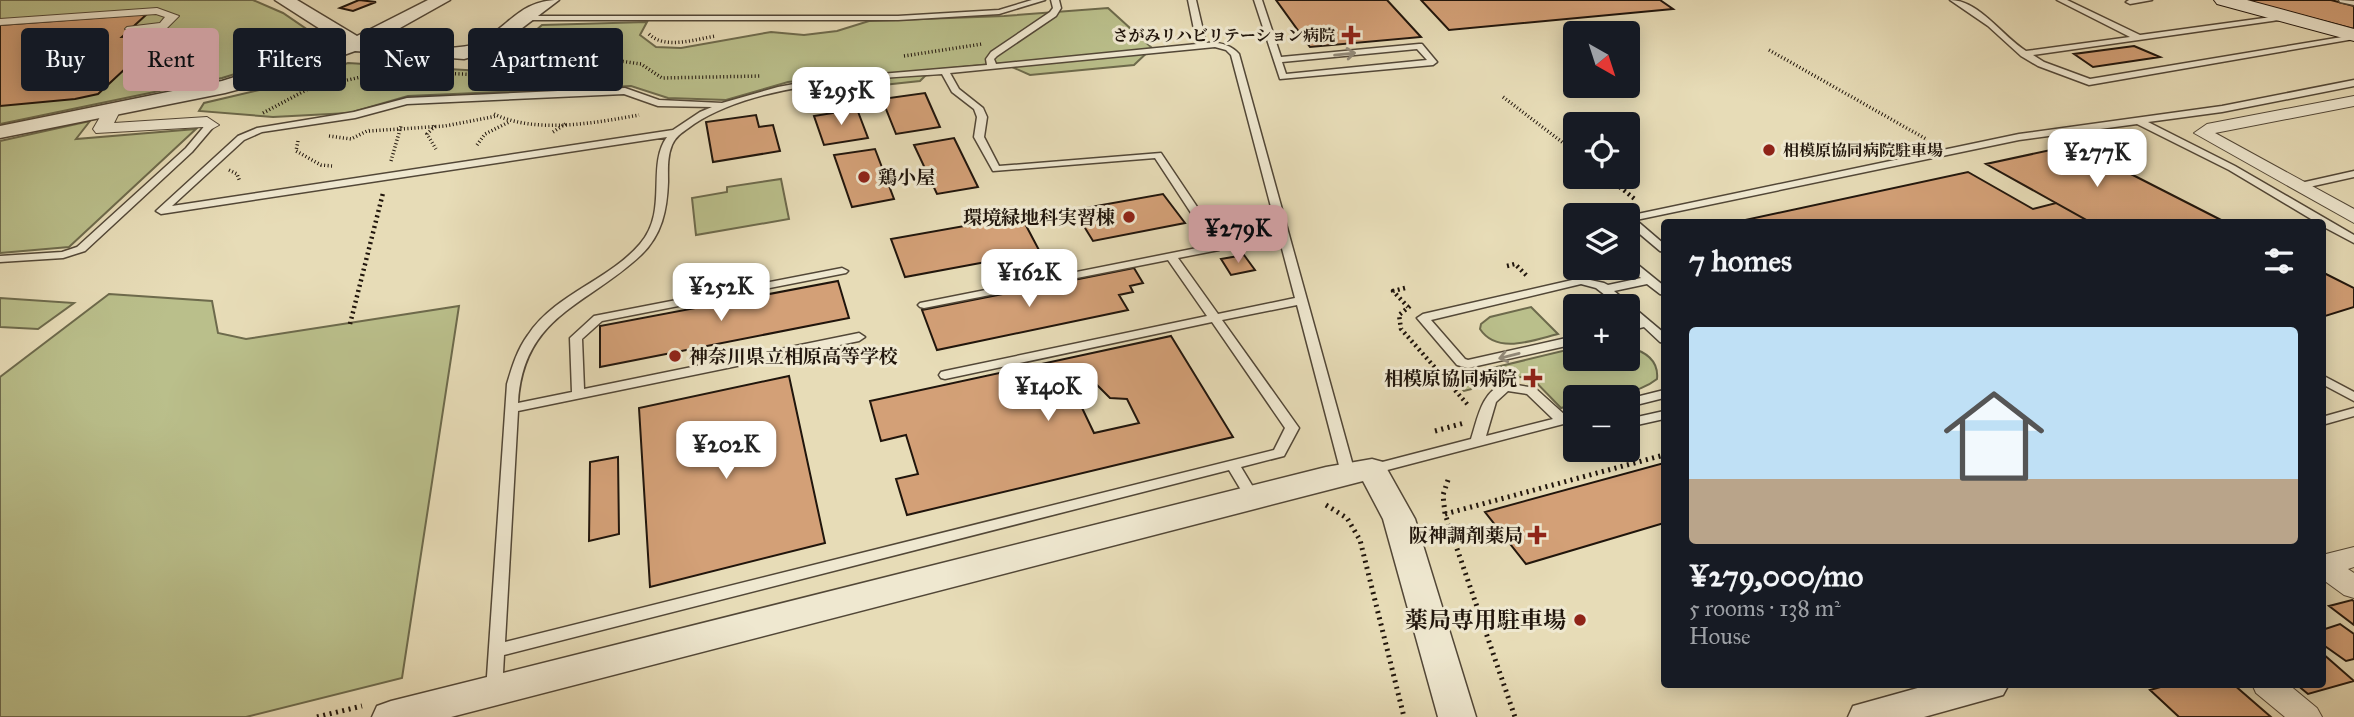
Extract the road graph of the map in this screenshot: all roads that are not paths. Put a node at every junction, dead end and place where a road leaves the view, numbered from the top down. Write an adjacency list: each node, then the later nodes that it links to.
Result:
1 (284, 0): 19 (street)
2 (441, 0): 19 (street)
3 (550, 0): 14 (street)
4 (1041, 0): 14 (lane)
5 (1055, 0): 23 (lane)
6 (1192, 0): 20 (lane)
7 (1258, 0): 22 (lane)
8 (1954, 0): 21 (lane)
9 (2062, 0): 18 (lane)
10 (2224, 0): 13 (main road)
11 (2343, 0): 12 (lane)
12 (2354, 3)
13 (2287, 17): 17 (main road); 18 (lane)
14 (522, 19): 19 (street)
15 (0, 22): 16 (street)
16 (142, 28)
17 (2354, 36): 21 (lane)
18 (2139, 38): 21 (lane)
19 (355, 44): 28 (street)
20 (1202, 46): 23 (lane); 50 (lane)
21 (2024, 54)
22 (1278, 60): 22 (lane, one-way to 22)
23 (992, 67): 24 (lane)
24 (945, 71): 27 (lane); 42 (lane)
25 (2354, 83): 29 (lane)
26 (2354, 101): 34 (street)
27 (723, 106): 32 (lane); 32 (lane)
28 (113, 109): 30 (street); 31 (street)
29 (2137, 120): 35 (lane); 37 (lane)
30 (210, 125): 43 (lane)
31 (0, 132)
32 (674, 133): 65 (lane)
33 (2354, 174): 34 (lane)
34 (2300, 186): 36 (street)
35 (1640, 216)
36 (2354, 218)
37 (2318, 219)
38 (2326, 223): 40 (lane)
39 (1640, 229): 41 (lane)
40 (2354, 240)
41 (1661, 246)
42 (1171, 256): 51 (lane); 52 (lane)
43 (0, 259)
44 (842, 271): 61 (lane)
45 (1640, 272): 46 (lane)
46 (1649, 280): 47 (lane); 48 (lane)
47 (1607, 289): 49 (lane); 58 (lane, one-way to 47)
48 (1661, 290)
49 (1613, 294)
50 (1302, 300): 52 (lane); 74 (lane)
51 (924, 305)
52 (1215, 318): 59 (lane); 73 (lane)
53 (1640, 318): 54 (lane)
54 (1646, 323): 55 (lane); 56 (lane)
55 (1640, 324)
56 (1661, 336)
57 (859, 337): 61 (lane)
58 (1563, 343)
59 (945, 375)
60 (2326, 381): 63 (lane)
61 (578, 394): 65 (lane)
62 (1661, 395): 64 (lane)
63 (2354, 397)
64 (1640, 400)
65 (512, 408): 80 (lane)
66 (2354, 412): 71 (lane)
67 (1563, 415): 72 (lane)
68 (1661, 416): 70 (lane)
69 (1563, 420): 72 (lane)
70 (1640, 420)
71 (2326, 420)
72 (1477, 442): 74 (lane)
73 (1233, 465): 75 (lane); 80 (lane)
74 (1359, 471): 75 (street); 85 (street)
75 (1252, 497): 83 (street)
76 (2354, 557): 77 (street)
77 (2326, 565)
78 (2326, 568): 79 (street)
79 (2354, 588)
80 (498, 650): 83 (lane)
81 (1975, 688): 86 (street)
82 (2272, 688): 87 (street)
83 (494, 691): 84 (street)
84 (391, 717)
85 (1457, 717)
86 (1867, 717)
87 (2306, 717)

